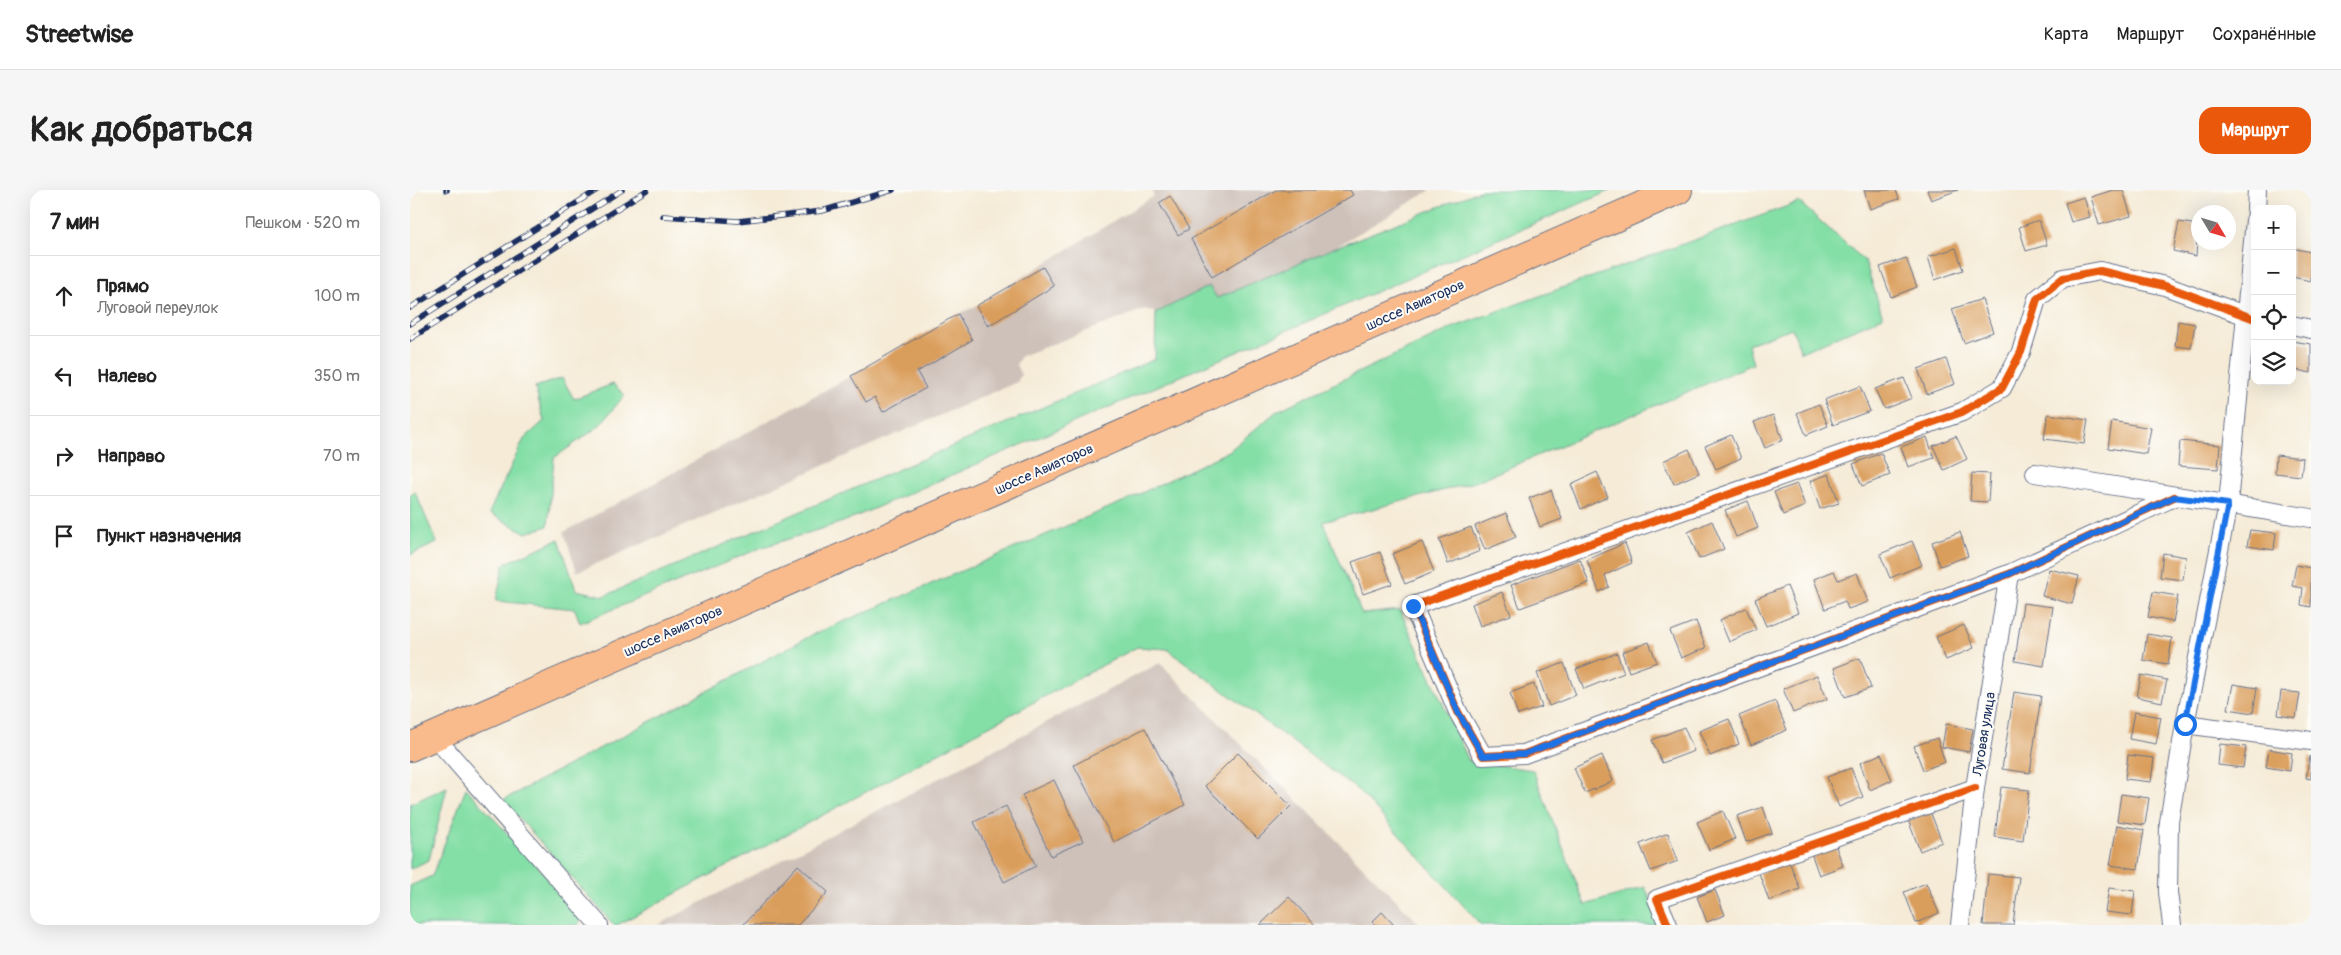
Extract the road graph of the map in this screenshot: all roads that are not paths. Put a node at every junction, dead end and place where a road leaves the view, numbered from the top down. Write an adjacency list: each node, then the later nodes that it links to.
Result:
1 (1639, 190): 16 (main road, шоссе Авиаторов)
2 (1678, 190): 16 (main road, шоссе Авиаторов)
3 (2257, 190): 4 (street)
4 (2256, 205)
5 (2254, 250): 6 (street)
6 (2252, 295)
7 (2251, 319): 12 (street); 14 (street)
8 (2296, 326): 9 (street)
9 (2311, 328)
10 (2035, 473): 11 (street)
11 (2174, 497): 12 (street); 14 (street)
12 (2228, 504): 13 (street); 15 (street)
13 (2311, 518)
14 (2009, 574): 18 (street, Луговая улица)
15 (2185, 724): 17 (street); 22 (street)
16 (418, 738): 19 (street)
17 (2311, 741)
18 (1976, 788): 20 (street); 21 (street, Луговая улица)
19 (599, 925)
20 (1668, 925)
21 (1960, 925)
22 (2172, 925)

